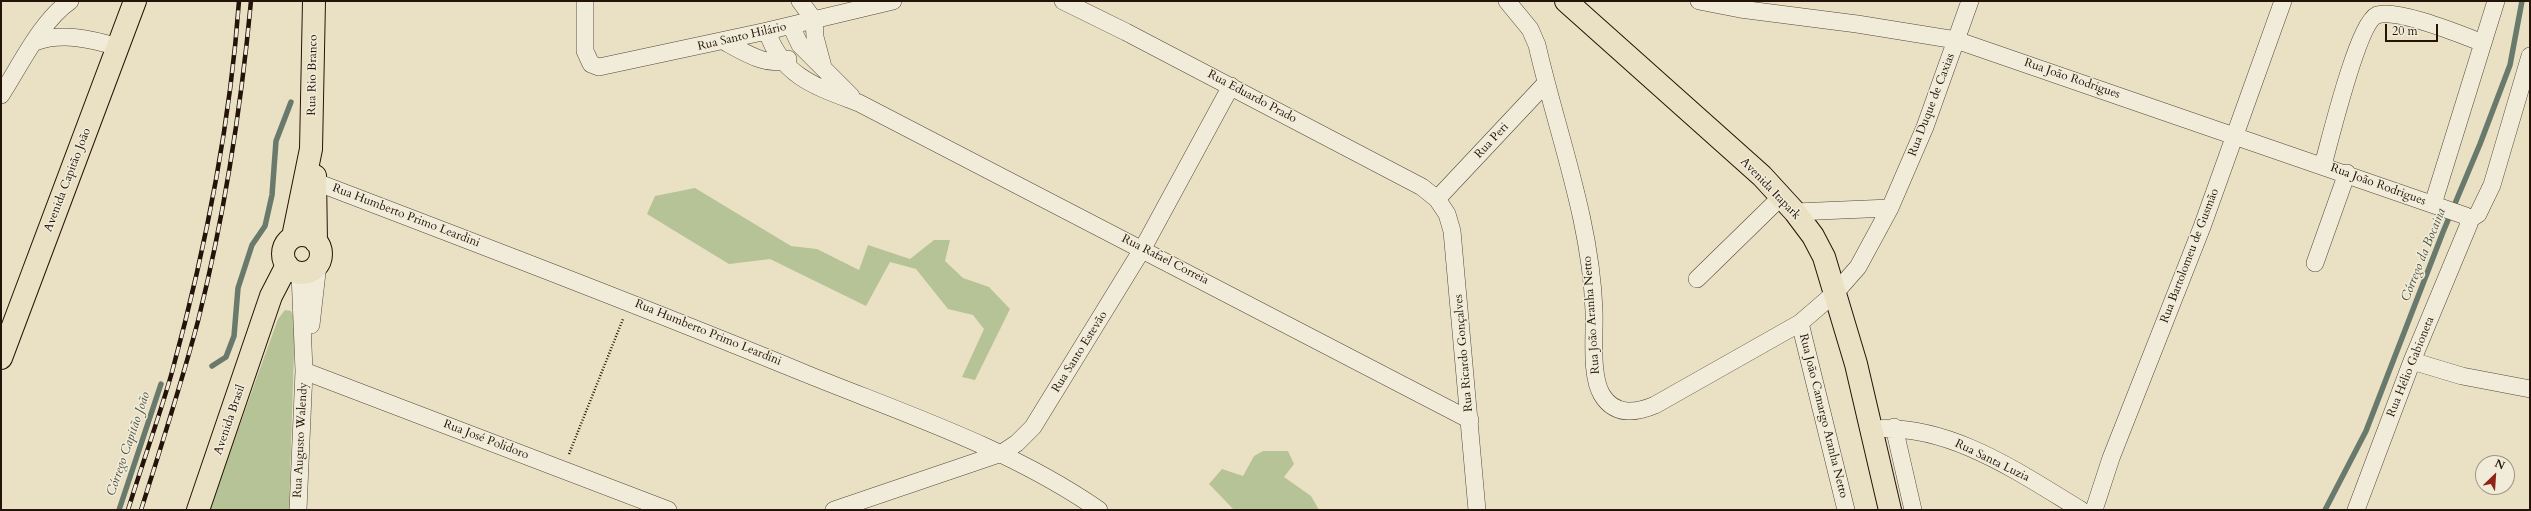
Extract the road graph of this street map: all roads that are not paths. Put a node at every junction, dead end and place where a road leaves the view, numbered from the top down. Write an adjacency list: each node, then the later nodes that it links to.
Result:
1 (70, 1): 19 (street)
2 (135, 1): 22 (main road, Avenida Capitão João)
3 (314, 1): 33 (main road, Rua Rio Branco)
4 (585, 1): 18 (street, Rua Santo Hilário)
5 (800, 1): 14 (street)
6 (893, 1): 14 (street, Rua Santo Hilário)
7 (1063, 1): 27 (street, Rua Eduardo Prado)
8 (1507, 1): 26 (street, Rua João Aranha Netto)
9 (1566, 1): 35 (main road, Avenida Itapark)
10 (1699, 1): 17 (street, Rua João Rodrigues)
11 (1970, 1): 17 (street, Rua Duque de Caxias)
12 (2283, 1): 30 (street, Rua Bartolomeu de Gusmão)
13 (2496, 1): 20 (street, Rua João Rodrigues)
14 (814, 20): 15 (street, Rua Santo Hilário); 25 (street)
15 (791, 26): 16 (street, Rua Santo Hilário); 21 (street, Rua Rafael Correia)
16 (767, 32): 18 (street, Rua Santo Hilário); 24 (street, Rua Rafael Correia)
17 (1956, 40): 30 (street, Rua João Rodrigues); 37 (street, Rua Duque de Caxias)
18 (722, 41): 24 (street)
19 (35, 42): 22 (street); 28 (street)
20 (2483, 43): 31 (street); 36 (street, Rua João Rodrigues)
21 (800, 45): 24 (street); 25 (street, Rua Rafael Correia)
22 (118, 47): 47 (main road, Avenida Capitão João)
23 (2530, 56): 38 (street, Rua Hélio Gabioneta)
24 (782, 62): 29 (street, Rua Rafael Correia)
25 (824, 70): 29 (street, Rua Rafael Correia)
26 (1546, 83): 34 (street, Rua Peri); 46 (street, Rua João Aranha Netto)
27 (1231, 86): 34 (street, Rua Eduardo Prado); 41 (street, Rua Santo Estevão)
28 (1, 95)
29 (859, 103): 41 (street, Rua Rafael Correia)
30 (2234, 136): 31 (street, Rua João Rodrigues); 65 (street, Rua Bartolomeu de Gusmão)
31 (2322, 165): 32 (street, Rua João Rodrigues)
32 (2347, 173): 36 (street, Rua João Rodrigues); 42 (street)
33 (311, 182): 39 (main road, Rua Rio Branco); 40 (main road, Rua Rio Branco); 54 (street, Rua Humberto Primo Leardini)
34 (1437, 199): 51 (street, Rua Ricardo Gonçalves)
35 (1788, 204): 37 (street); 44 (street); 45 (main road, Avenida Itapark)
36 (2438, 206): 38 (street, Rua João Rodrigues)
37 (1890, 208): 45 (street, Rua Duque de Caxias)
38 (2467, 220): 48 (street, Rua Hélio Gabioneta)
39 (293, 237): 40 (main road); 43 (main road)
40 (316, 242): 43 (main road)
41 (1143, 248): 51 (street, Rua Rafael Correia); 54 (street, Rua Santo Estevão)
42 (2315, 263)
43 (301, 269): 49 (street, Rua Augusto Walendy); 56 (main road, Avenida Brasil)
44 (1697, 279)
45 (1836, 292): 46 (street, Rua João Aranha Netto); 53 (main road, Avenida Itapark)
46 (1800, 323): 61 (street, Rua João Camargo Aranha Netto)
47 (1, 358)
48 (2412, 361): 50 (street); 66 (street, Rua Hélio Gabioneta)
49 (304, 371): 55 (street, Rua Augusto Walendy); 57 (street, Rua José Polidoro)
50 (2530, 389)
51 (1470, 420): 60 (street, Rua Ricardo Gonçalves)
52 (1894, 427): 53 (street, Rua Santa Luzia); 63 (street); 64 (street, Rua Santa Luzia)
53 (1872, 429): 62 (main road, Avenida Itapark)
54 (1002, 453): 58 (street, Rua Santo Estevão); 59 (street, Rua Humberto Primo Leardini)
55 (298, 509)
56 (198, 510)
57 (668, 510)
58 (834, 510)
59 (1099, 510)
60 (1477, 510)
61 (1846, 510)
62 (1890, 510)
63 (1913, 510)
64 (2081, 510)
65 (2094, 510)
66 (2356, 510)

